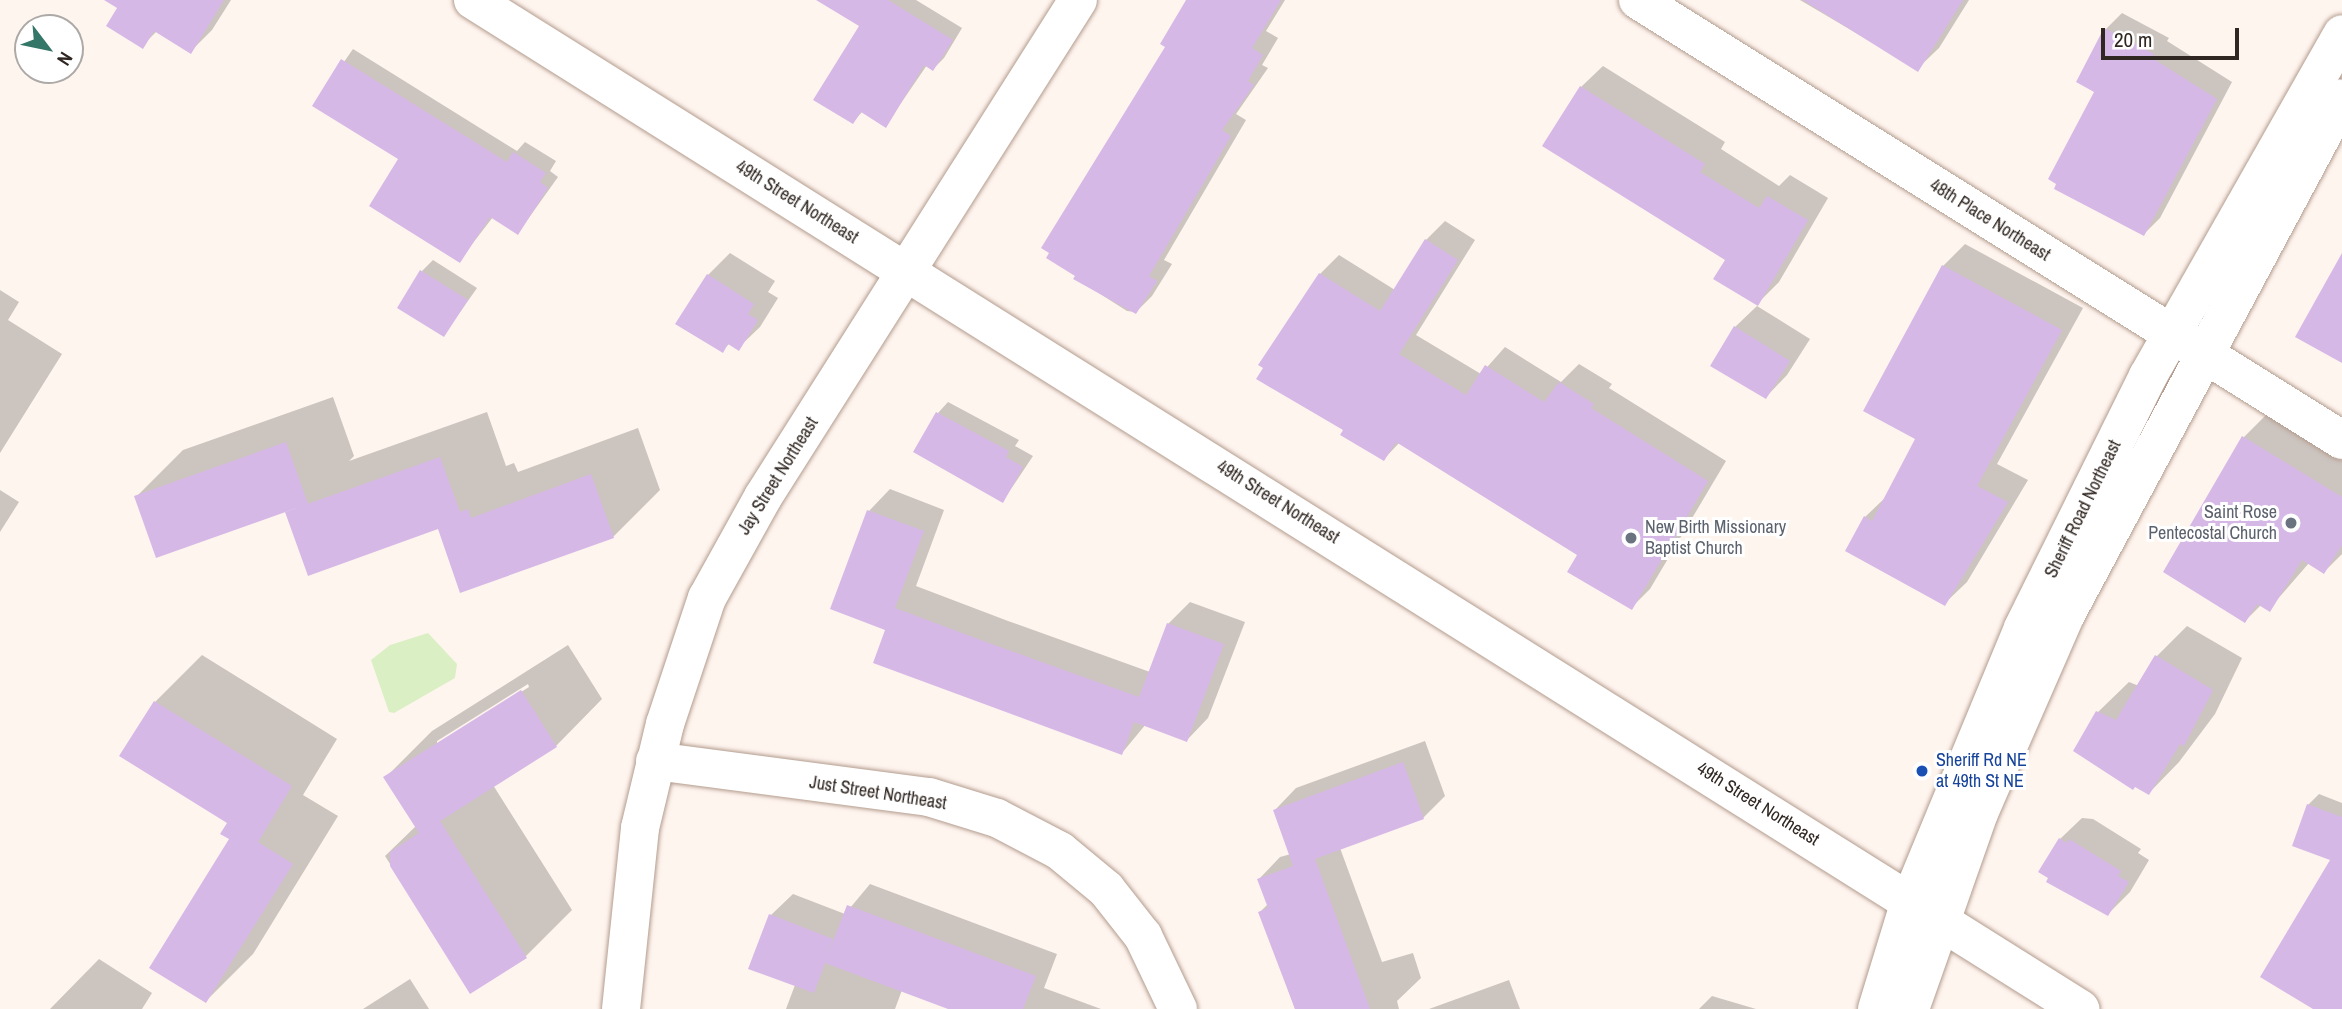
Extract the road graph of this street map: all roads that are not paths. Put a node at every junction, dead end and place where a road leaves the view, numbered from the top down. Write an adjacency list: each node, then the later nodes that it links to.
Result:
1 (473, 0): 6 (street, 49th Street Northeast)
2 (1079, 0): 6 (street, Jay Street Northeast)
3 (1638, 0): 7 (street, 48th Place Northeast)
4 (2342, 34): 7 (street, Sheriff Road Northeast)
5 (2342, 99): 7 (street, Sheriff Road Northeast)
6 (909, 271): 9 (street, Jay Street Northeast); 10 (street, 49th Street Northeast)
7 (2188, 345): 8 (street, 48th Place Northeast); 10 (street, Sheriff Road Northeast)
8 (2342, 440)
9 (655, 761): 11 (street, Jay Street Northeast); 12 (street, Just Street Northeast)
10 (1926, 911): 13 (street, Sheriff Road Northeast); 14 (street, Sheriff Road Northeast); 15 (street, 49th Street Northeast)
11 (621, 1009)
12 (1178, 1009)
13 (1877, 1009)
14 (1910, 1009)
15 (2080, 1009)

